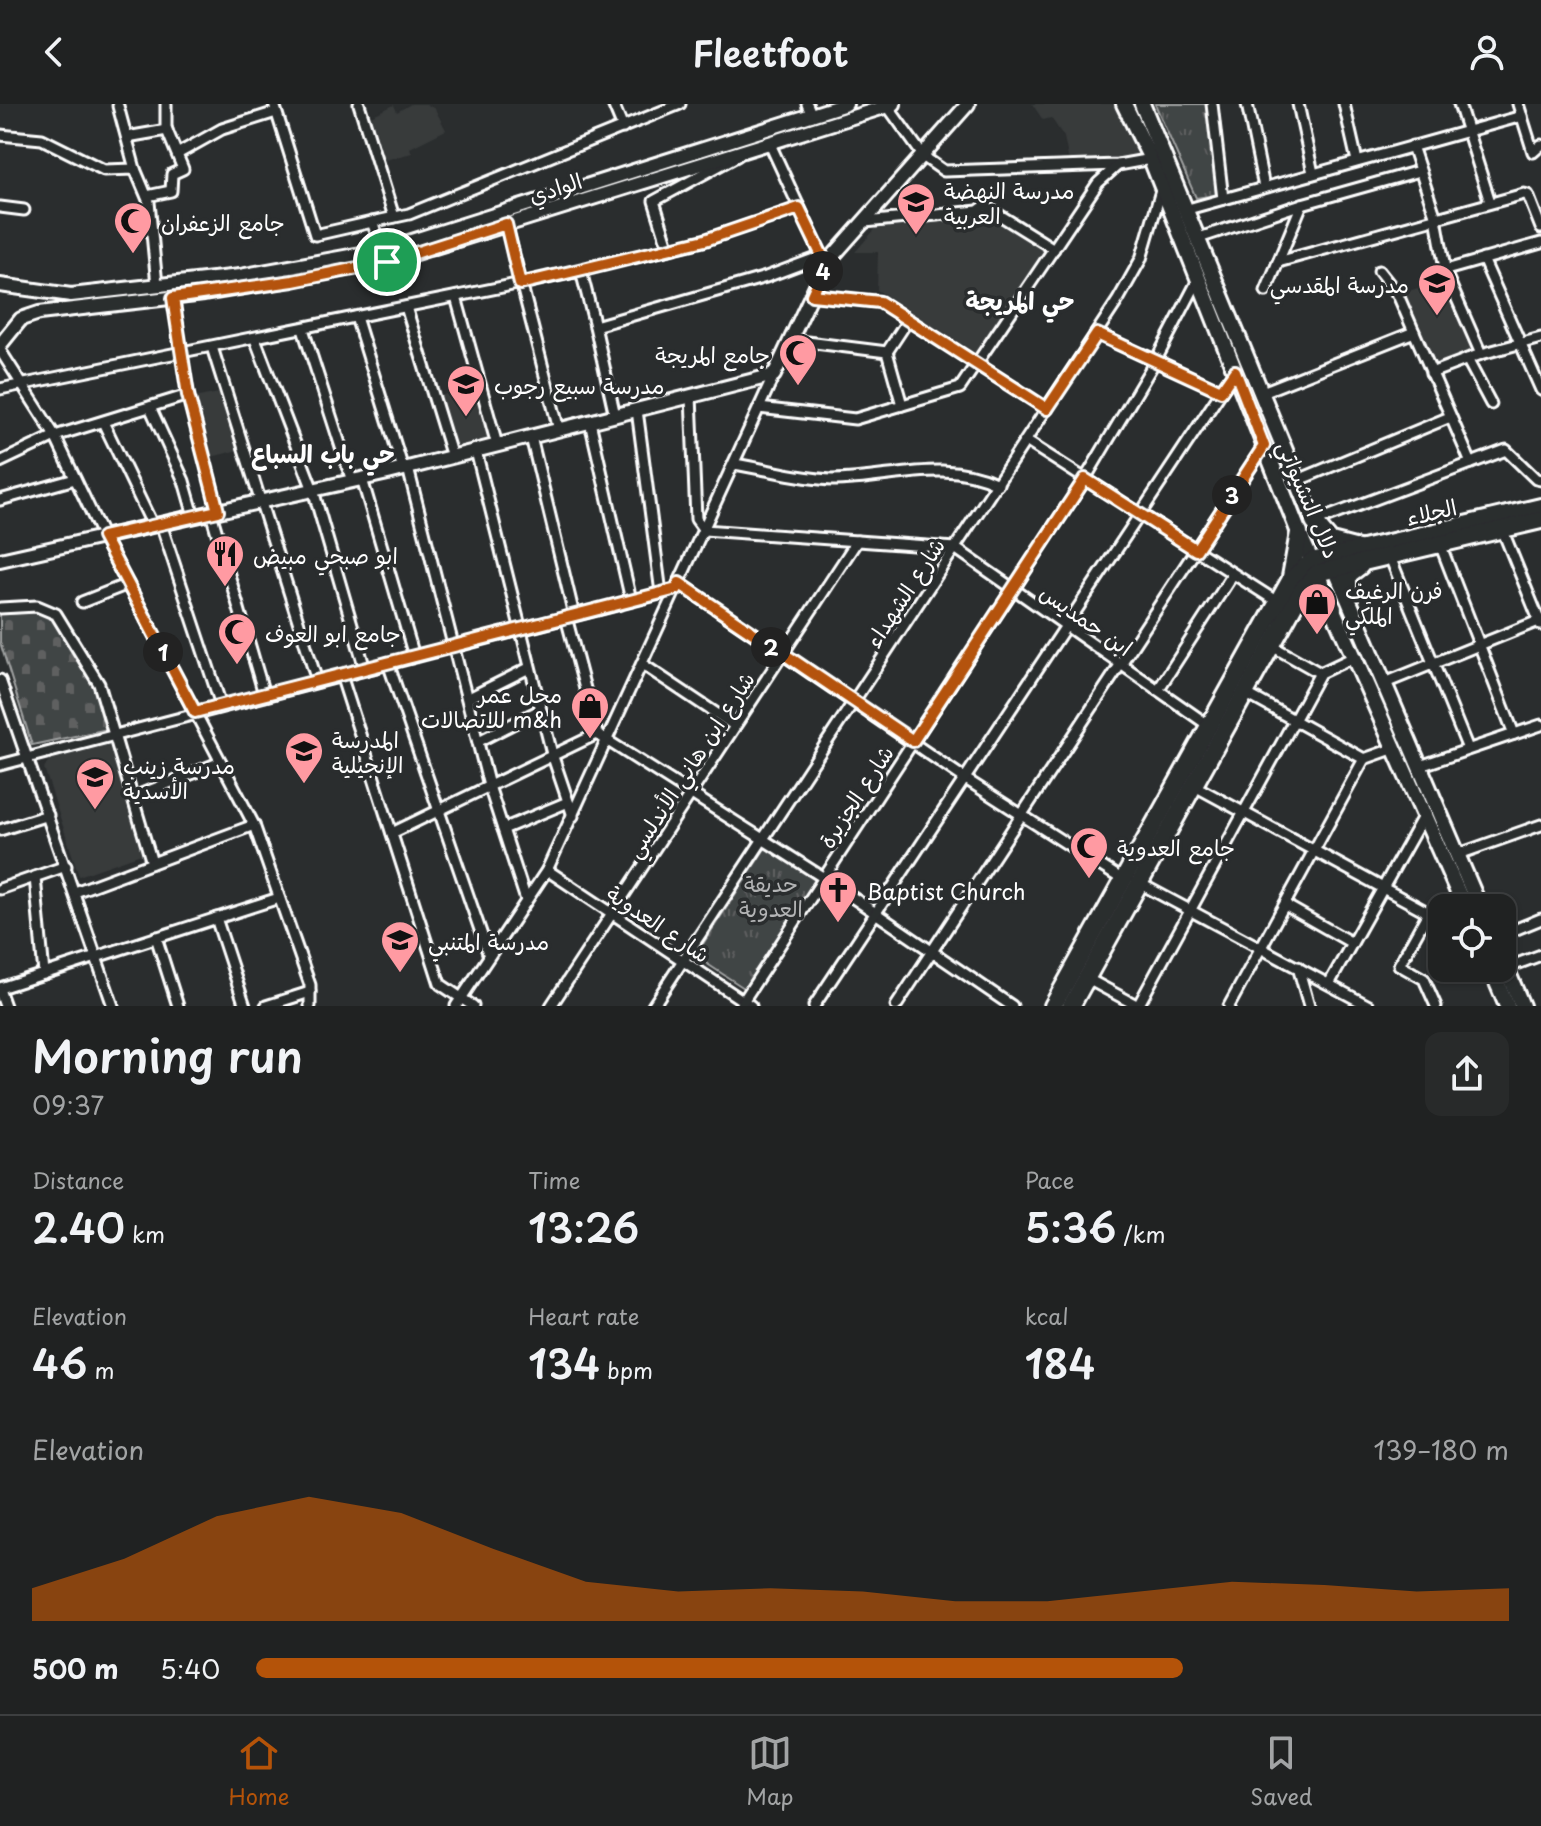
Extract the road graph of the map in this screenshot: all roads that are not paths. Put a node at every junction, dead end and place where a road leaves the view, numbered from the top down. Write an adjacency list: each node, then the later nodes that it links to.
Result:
1 (166, 104): 21 (street)
2 (359, 104): 47 (street)
3 (613, 104): 20 (street)
4 (680, 104): 20 (street)
5 (846, 104): 18 (main road, الوادي)
6 (968, 104): 30 (main road)
7 (1124, 104): 31 (main road, دلال النشيواتي)
8 (1142, 104): 45 (main road, دلال النشيواتي)
9 (1212, 104): 40 (street)
10 (1247, 104): 38 (street)
11 (1298, 104): 36 (street)
12 (1344, 104): 32 (street)
13 (1459, 104): 22 (street)
14 (1518, 104): 19 (street)
15 (889, 105): 25 (main road, الوادي); 30 (street)
16 (118, 106): 24 (street)
17 (275, 108): 29 (street); 49 (street)
18 (810, 110): 57 (main road, الوادي)
19 (1522, 116): 22 (street); 26 (street)
20 (623, 128): 47 (street)
21 (167, 130): 24 (street); 29 (street)
22 (1468, 131): 27 (street); 41 (street)
23 (0, 135): 34 (street)
24 (127, 137): 34 (street)
25 (769, 142): 28 (main road, الوادي); 44 (street)
26 (1541, 145)
27 (1412, 146): 32 (street); 35 (street)
28 (750, 148): 51 (main road, الوادي); 55 (street)
29 (179, 153): 39 (street)
30 (924, 157): 33 (street); 50 (main road)
31 (1151, 159): 33 (street); 37 (main road, دلال النشيواتي)
32 (1357, 161): 36 (street)
33 (1118, 165): 56 (street)
34 (135, 169): 39 (street)
35 (1419, 171): 42 (street); 48 (street)
36 (1313, 173): 38 (street)
37 (1162, 187): 64 (main road, دلال النشيواتي); 78 (street, شارع الشهداء)
38 (1264, 187): 40 (street)
39 (147, 196): 67 (street)
40 (1223, 199): 45 (street)
41 (1490, 202): 48 (street); 52 (street)
42 (1302, 204): 53 (street); 60 (street)
43 (0, 207): 46 (street)
44 (799, 208): 55 (street); 59 (street)
45 (1188, 209): 53 (main road, دلال النشيواتي)
46 (24, 210)
47 (394, 217): 49 (street)
48 (1436, 218): 60 (street); 61 (street)
49 (372, 222): 57 (street)
50 (865, 222): 56 (street); 59 (main road)
51 (506, 224): 65 (street); 71 (main road, الوادي)
52 (1541, 228)
53 (1199, 238): 98 (main road, دلال النشيواتي)
54 (1541, 243): 58 (street)
55 (669, 249): 62 (street)
56 (1054, 249): 90 (street)
57 (383, 250): 67 (main road, الوادي)
58 (1483, 259): 61 (street); 82 (street)
59 (824, 260): 69 (main road); 75 (street)
60 (1278, 262): 68 (street)
61 (1446, 270): 87 (street)
62 (581, 271): 65 (street); 75 (street)
63 (1379, 271): 77 (street)
64 (1199, 278): 89 (street, شارع الجزيرة); 91 (main road, دلال النشيواتي)
65 (520, 284): 70 (street); 111 (street)
66 (0, 285): 67 (main road, الوادي)
67 (157, 285)
68 (1266, 291)
69 (812, 295): 74 (street); 81 (main road)
70 (456, 297): 72 (street); 115 (street)
71 (173, 298): 84 (main road, الوادي); 86 (street)
72 (406, 307): 73 (street); 118 (street)
73 (356, 317): 76 (street); 122 (street)
74 (908, 320): 85 (street); 90 (street)
75 (595, 326): 107 (street)
76 (303, 329): 80 (street); 125 (street)
77 (1414, 332): 92 (street); 98 (street)
78 (1097, 334): 89 (street); 105 (street, شارع الشهداء)
79 (1541, 338): 82 (street)
80 (255, 339): 83 (street); 129 (street)
81 (791, 340): 85 (street); 93 (main road)
82 (1519, 344): 87 (street); 96 (street)
83 (212, 347): 86 (street); 131 (street)
84 (0, 348): 94 (street)
85 (887, 352): 102 (street)
86 (181, 353): 94 (street); 99 (street)
87 (1481, 354): 88 (street)
88 (1467, 359): 92 (street); 101 (street)
89 (1155, 361): 97 (street); 124 (street, شارع الجزيرة)
90 (978, 365): 102 (street); 105 (street)
91 (1235, 371): 97 (street); 116 (main road, دلال النشيواتي)
92 (1431, 373): 108 (street)
93 (774, 375): 100 (main road); 104 (street)
94 (20, 385): 95 (street); 112 (street)
95 (0, 389)
96 (1541, 390)
97 (1221, 391): 134 (street)
98 (1260, 393): 127 (main road, دلال النشيواتي)
99 (188, 395): 103 (street); 133 (street)
100 (691, 396): 106 (main road); 140 (street)
101 (1491, 404)
102 (902, 405): 104 (street)
103 (150, 407): 109 (street); 135 (street)
104 (759, 408): 121 (street)
105 (1047, 409): 114 (street, شارع الشهداء)
106 (637, 410): 107 (main road); 157 (street)
107 (615, 416): 110 (main road)
108 (1450, 417): 120 (street); 127 (street)
109 (103, 422): 112 (street); 138 (street)
110 (590, 422): 111 (main road); 159 (street)
111 (559, 430): 113 (main road)
112 (55, 436): 119 (street); 123 (street)
113 (531, 437): 115 (main road); 164 (street)
114 (1026, 441): 124 (street); 128 (street, شارع الشهداء)
115 (497, 445): 117 (main road)
116 (1264, 446): 141 (main road, دلال النشيواتي); 146 (street)
117 (476, 451): 118 (main road); 167 (street)
118 (452, 457): 122 (main road)
119 (0, 462)
120 (1471, 463): 126 (street); 137 (street)
121 (734, 464): 128 (street); 140 (street)
122 (406, 468): 125 (main road); 169 (street)
123 (75, 479): 130 (street); 142 (street)
124 (1085, 479): 134 (street); 156 (street, شارع الجزيرة)
125 (357, 480): 129 (main road); 172 (street)
126 (1541, 480)
127 (1296, 481): 137 (main road, دلال النشيواتي)
128 (998, 484): 145 (street, شارع الشهداء)
129 (313, 490): 131 (main road); 179 (street)
130 (0, 500)
131 (263, 501): 133 (main road); 183 (street)
132 (1541, 507): 147 (highway, الجلاء)
133 (214, 512): 135 (main road); 187 (street)
134 (1139, 513): 146 (street); 166 (street)
135 (194, 516): 138 (main road)
136 (1541, 520): 139 (highway, الجلاء)
137 (1314, 522): 147 (highway); 150 (main road, دلال النشيواتي)
138 (157, 525): 142 (main road); 191 (street)
139 (1502, 529): 144 (highway, الجلاء); 165 (street)
140 (704, 530): 143 (street); 155 (street)
141 (1299, 533): 151 (main road, دلال النشيواتي); 153 (highway)
142 (103, 537): 149 (main road); 154 (street)
143 (857, 541): 145 (street); 171 (street, شارع ابن هاني الأندلسي)
144 (1440, 544): 148 (highway, الجلاء); 168 (street)
145 (955, 548): 156 (street, ابن حمديس); 190 (street, شارع الشهداء)
146 (1196, 550): 152 (street); 175 (street)
147 (1367, 556): 148 (highway, الجلاء); 150 (highway, الجلاء); 158 (highway)
148 (1390, 557): 177 (street)
149 (0, 560)
150 (1333, 564): 151 (highway, الجلاء); 158 (main road, دلال النشيواتي)
151 (1315, 567): 153 (highway); 163 (main road, دلال النشيواتي)
152 (1233, 574): 160 (street); 185 (street)
153 (1297, 583): 160 (highway); 163 (highway); 170 (highway)
154 (128, 584): 161 (street); 193 (street)
155 (678, 586): 157 (street); 171 (street); 176 (street)
156 (1012, 589): 166 (street, ابن حمديس); 203 (street, شارع الجزيرة)
157 (661, 593): 159 (street)
158 (1348, 596): 184 (main road, دلال النشيواتي)
159 (631, 600): 164 (street)
160 (1276, 601): 195 (highway)
161 (82, 602)
162 (0, 608): 198 (street)
163 (1333, 608): 173 (main road, دلال النشيواتي)
164 (570, 616): 167 (street); 199 (street)
165 (1540, 622): 168 (street)
166 (1065, 625): 175 (street, ابن حمديس); 212 (street)
167 (519, 629): 169 (street); 178 (street)
168 (1481, 645): 177 (street); 200 (street)
169 (454, 646): 172 (street); 188 (street)
170 (1272, 646): 180 (street); 186 (highway)
171 (782, 654): 190 (street); 197 (street, شارع ابن هاني الأندلسي)
172 (414, 656): 174 (street)
173 (1354, 657): 180 (street); 204 (main road, دلال النشيواتي)
174 (388, 663): 179 (street); 218 (street)
175 (1119, 663): 185 (street, ابن حمديس); 220 (street)
176 (642, 664): 197 (street); 201 (street)
177 (1433, 664): 184 (street); 205 (street)
178 (529, 668): 188 (street); 192 (street)
179 (365, 669): 181 (street)
180 (1320, 673): 194 (street)
181 (341, 675): 183 (street); 228 (street)
182 (0, 680): 189 (street)
183 (317, 681): 187 (street)
184 (1385, 683): 211 (main road, دلال النشيواتي)
185 (1158, 690): 195 (street, ابن حمديس)
186 (1245, 693): 194 (street); 213 (highway)
187 (264, 694): 191 (street)
188 (469, 698): 202 (street)
189 (3, 699): 207 (street)
190 (854, 701): 203 (street); 229 (street, شارع الشهداء)
191 (221, 705): 193 (street)
192 (540, 710): 202 (street); 206 (street)
193 (195, 712): 198 (street); 209 (street)
194 (1295, 719): 208 (street); 219 (street)
195 (1208, 725): 237 (highway)
196 (1541, 725): 200 (street)
197 (735, 726): 215 (street, شارع ابن هاني الأندلسي)
198 (115, 732): 207 (street); 216 (street)
199 (597, 734): 201 (street); 206 (street)
200 (1514, 734): 205 (street)
201 (608, 738): 215 (street); 223 (street)
202 (479, 741): 214 (street)
203 (913, 741): 212 (street); 236 (street, شارع الجزيرة)
204 (1395, 748): 208 (street); 222 (main road, دلال النشيواتي)
205 (1468, 749): 211 (street)
206 (552, 754): 214 (street); 217 (street)
207 (27, 755): 210 (street); 221 (street)
208 (1364, 759): 230 (street)
209 (221, 762): 216 (street); 224 (street)
210 (0, 765)
211 (1420, 766): 231 (main road, دلال النشيواتي)
212 (964, 778): 220 (street); 247 (street)
213 (1193, 785): 219 (street); 237 (highway)
214 (489, 786): 218 (street); 226 (street)
215 (692, 792): 229 (street); 248 (street, شارع ابن هاني الأندلسي)
216 (134, 797): 232 (street)
217 (568, 802): 223 (street); 226 (street)
218 (439, 810): 228 (street); 258 (street)
219 (1243, 812): 230 (street); 246 (street)
220 (1021, 814): 237 (street); 256 (street)
221 (48, 815): 227 (street); 233 (street)
222 (1424, 815): 238 (street); 241 (main road, دلال النشيواتي)
223 (573, 816): 234 (street)
224 (254, 825): 232 (street); 243 (street)
225 (1541, 825): 231 (street)
226 (503, 829): 244 (street)
227 (0, 830)
228 (392, 833): 270 (street)
229 (762, 840): 236 (street); 260 (street, شارع الشهداء)
230 (1314, 851): 238 (street); 245 (street)
231 (1456, 855): 242 (main road, دلال النشيواتي)
232 (152, 863): 240 (street)
233 (66, 866): 235 (street); 240 (street)
234 (547, 870): 244 (street); 248 (street, شارع العدوية)
235 (35, 877): 239 (street); 263 (street)
236 (824, 878): 247 (street); 271 (street, شارع الجزيرة)
237 (1131, 881): 246 (street); 264 (highway); 284 (highway)
238 (1383, 888): 249 (street); 254 (street)
239 (0, 889)
240 (75, 892): 259 (street)
241 (1459, 894)
242 (1474, 894)
243 (279, 898): 250 (street); 269 (street)
244 (526, 900): 258 (street)
245 (1285, 905): 254 (street); 255 (street)
246 (1191, 909): 255 (street); 286 (street)
247 (874, 912): 256 (street); 281 (street)
248 (612, 913): 260 (street, شارع العدوية); 279 (street, شارع ابن هاني الأندلسي)
249 (1428, 913): 290 (street)
250 (216, 918): 253 (street); 275 (street)
251 (1541, 919): 252 (street)
252 (1516, 929)
253 (156, 937): 259 (street); 274 (street)
254 (1352, 943): 267 (street)
255 (1262, 948): 262 (street); 287 (street)
256 (932, 952): 282 (street); 283 (street)
257 (1541, 955): 261 (street)
258 (489, 956): 270 (street)
259 (97, 957): 263 (street); 273 (street)
260 (683, 960): 271 (street, شارع العدوية); 280 (street, شارع الشهداء)
261 (1516, 961)
262 (1298, 967): 267 (street); 288 (street)
263 (44, 974): 268 (street)
264 (1086, 978): 285 (highway); 286 (street)
265 (1503, 982): 291 (main road)
266 (1509, 982): 292 (main road)
267 (1329, 984): 289 (street)
268 (1, 987): 272 (street)
269 (310, 992): 276 (street); 277 (street)
270 (458, 1002): 278 (street)
271 (745, 1004)
272 (5, 1006)
273 (113, 1006)
274 (178, 1006)
275 (245, 1006)
276 (266, 1006)
277 (310, 1006)
278 (473, 1006)
279 (551, 1006)
280 (653, 1006)
281 (814, 1006)
282 (896, 1006)
283 (1012, 1006)
284 (1053, 1006)
285 (1071, 1006)
286 (1138, 1006)
287 (1229, 1006)
288 (1309, 1006)
289 (1369, 1006)
290 (1436, 1006)
291 (1507, 1006)
292 (1522, 1006)

